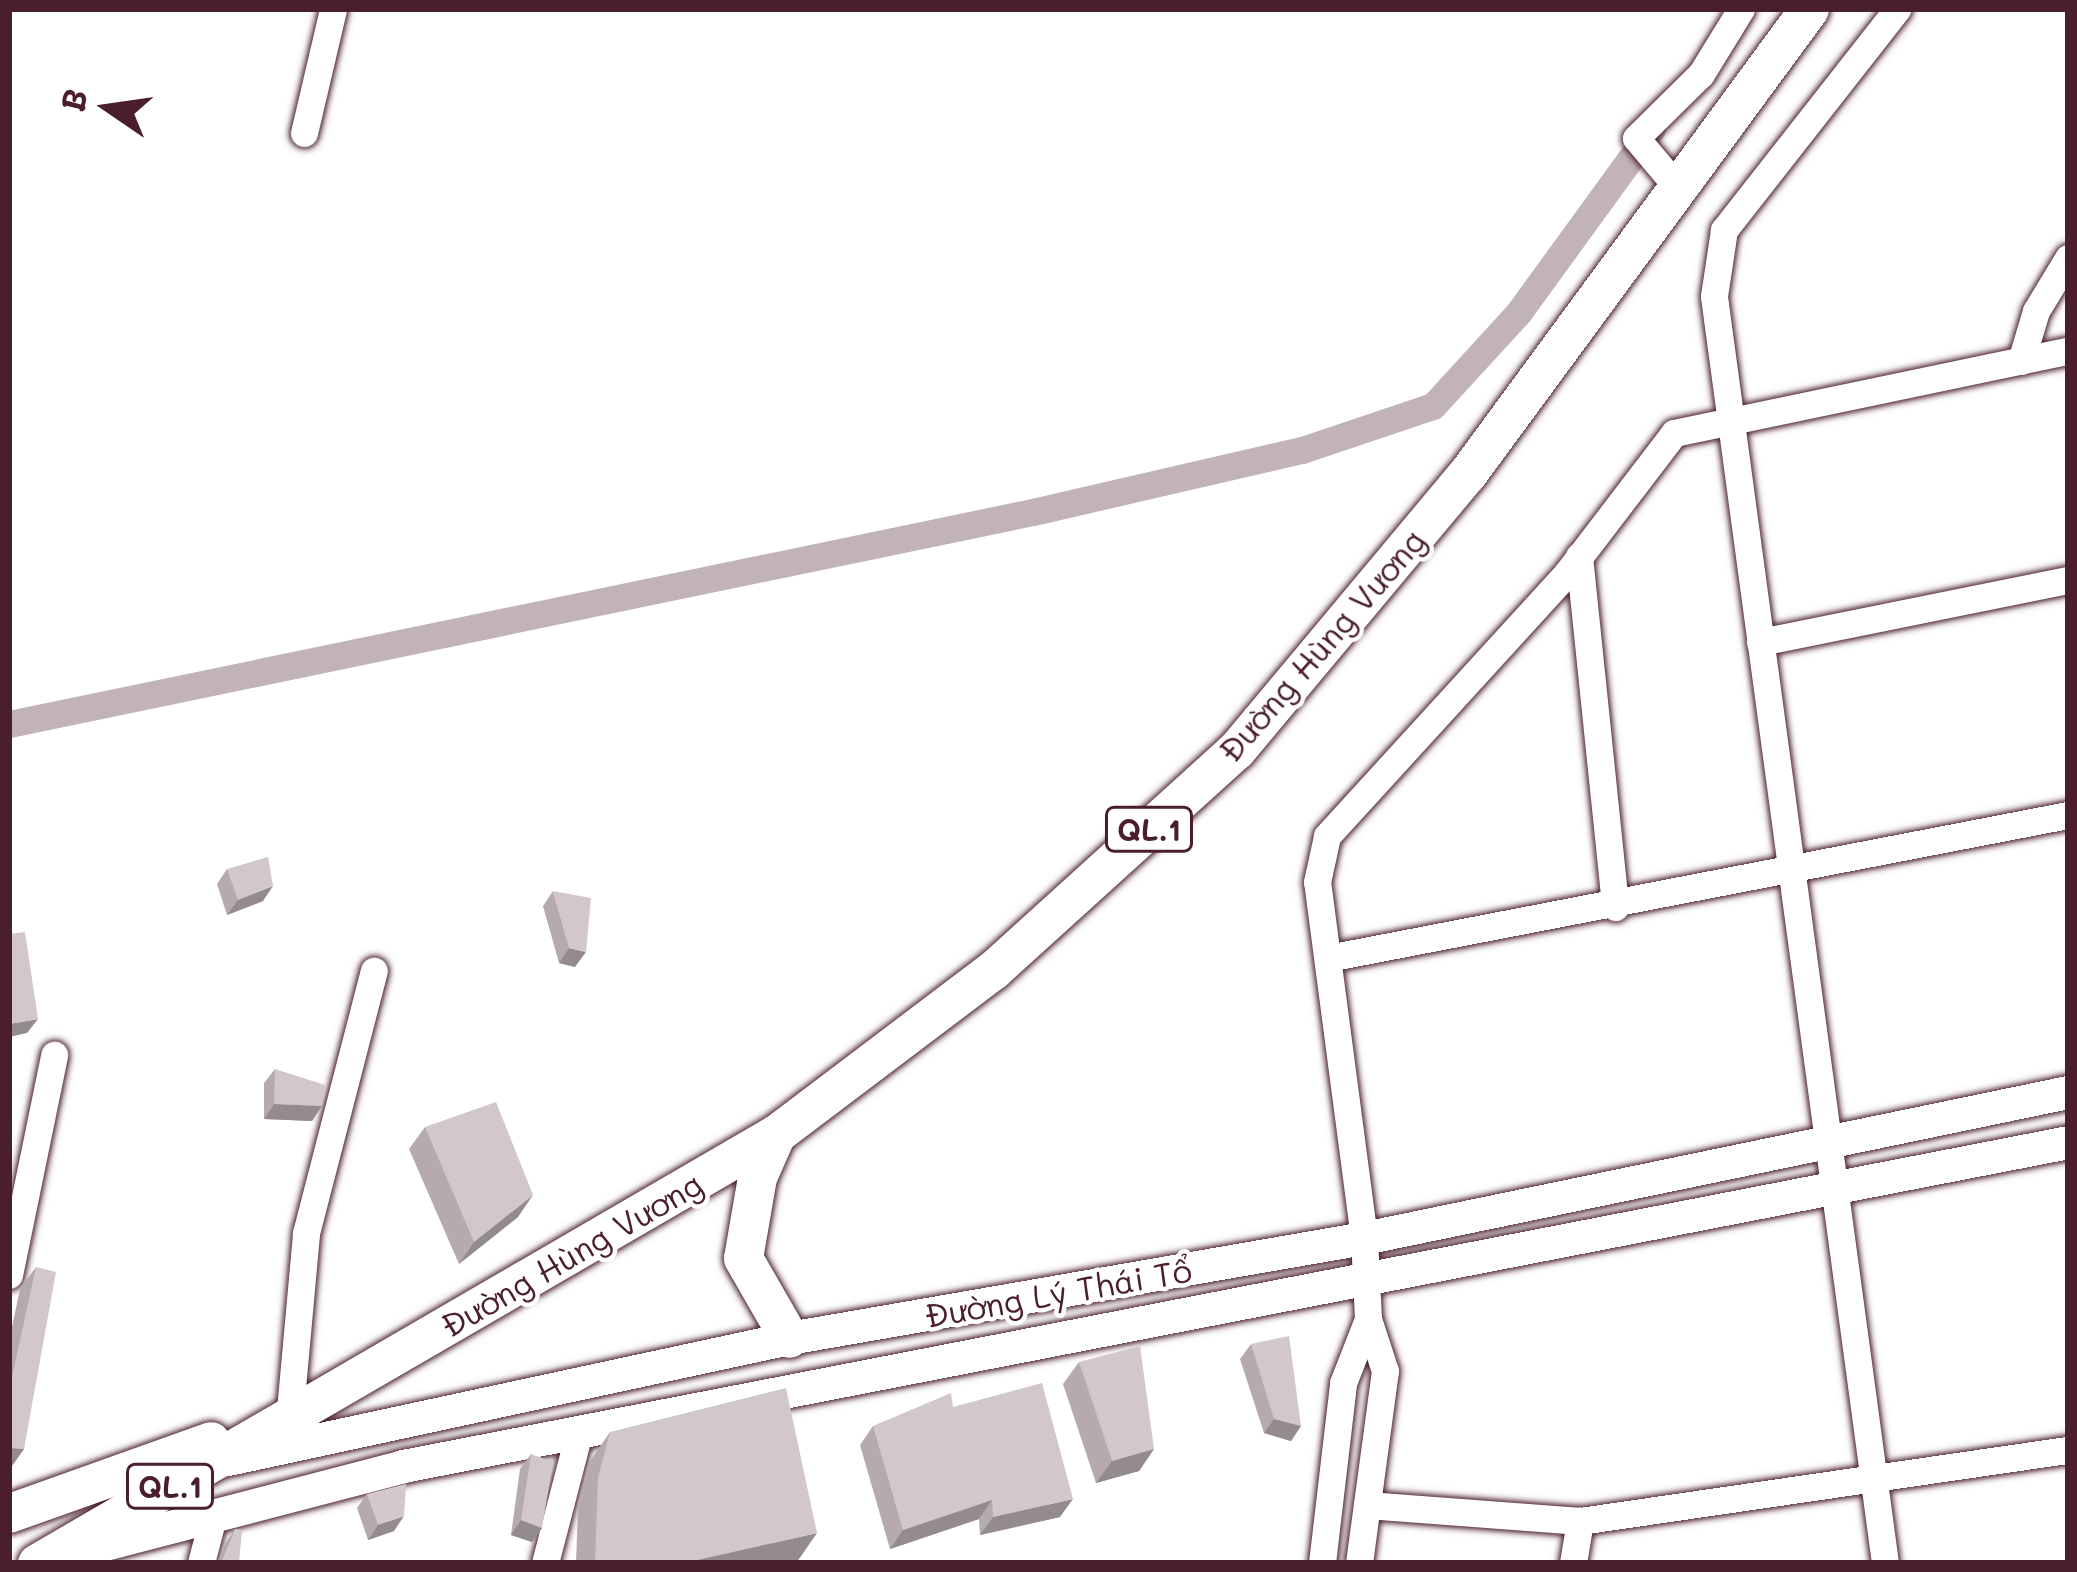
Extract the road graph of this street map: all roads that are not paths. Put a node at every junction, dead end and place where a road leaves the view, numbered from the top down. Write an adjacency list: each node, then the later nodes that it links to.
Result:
1 (333, 9): 5 (street)
2 (1741, 9): 6 (street)
3 (1809, 9): 6 (highway, Đường Hùng Vương / QL.1)
4 (1897, 9): 10 (street)
5 (304, 133)
6 (1663, 173): 21 (highway, Đường Hùng Vương / QL.1)
7 (2068, 258): 9 (street)
8 (2068, 351): 9 (street)
9 (2021, 361): 10 (street)
10 (1729, 418): 11 (street); 13 (street)
11 (1579, 556): 16 (street); 17 (street)
12 (2068, 580): 13 (street)
13 (1760, 642): 15 (street)
14 (2068, 815): 15 (street)
15 (1790, 871): 16 (street); 22 (street)
16 (1615, 907): 17 (street)
17 (1328, 958): 25 (street)
18 (374, 971): 32 (street)
19 (54, 1054): 26 (street)
20 (2068, 1092): 22 (main road, Đường Lý Thái Tổ / QL.1)
21 (776, 1134): 29 (highway); 32 (highway, Đường Hùng Vương / QL.1)
22 (1828, 1142): 24 (street); 25 (main road, Đường Lý Thái Tổ / QL.1)
23 (2068, 1142): 24 (main road, Đường Lý Thái Tổ / QL.1)
24 (1838, 1187): 27 (main road, Đường Lý Thái Tổ / QL.1); 36 (street)
25 (1364, 1238): 27 (street); 29 (main road, Đường Lý Thái Tổ / QL.1)
26 (9, 1275)
27 (1368, 1284): 28 (street); 31 (main road, Đường Lý Thái Tổ / QL.1)
28 (1368, 1319): 38 (street); 45 (street)
29 (789, 1338): 30 (main road, Đường Lý Thái Tổ / QL.1)
30 (728, 1352): 31 (main road); 35 (main road, Đường Lý Thái Tổ / QL.1)
31 (737, 1402): 33 (main road, Đường Lý Thái Tổ / QL.1)
32 (284, 1413): 35 (highway, Đường Hùng Vương / QL.1); 37 (highway, Đường Hùng Vương / QL.1)
33 (578, 1436): 40 (main road, Đường Lý Thái Tổ / QL.1); 44 (street)
34 (2068, 1450): 36 (street)
35 (205, 1464): 37 (main road, Đường Lý Thái Tổ / QL.1); 42 (highway, Đường Hùng Vương / QL.1)
36 (1874, 1478): 41 (street); 48 (street)
37 (49, 1500): 39 (highway, Đường Hùng Vương / QL.1)
38 (1367, 1505): 41 (street); 46 (street)
39 (9, 1513)
40 (214, 1513): 42 (main road, Đường Lý Thái Tổ / QL.1); 43 (street)
41 (1580, 1521): 47 (street)
42 (49, 1559)
43 (201, 1563)
44 (545, 1563)
45 (1322, 1563)
46 (1359, 1563)
47 (1574, 1563)
48 (1885, 1563)

